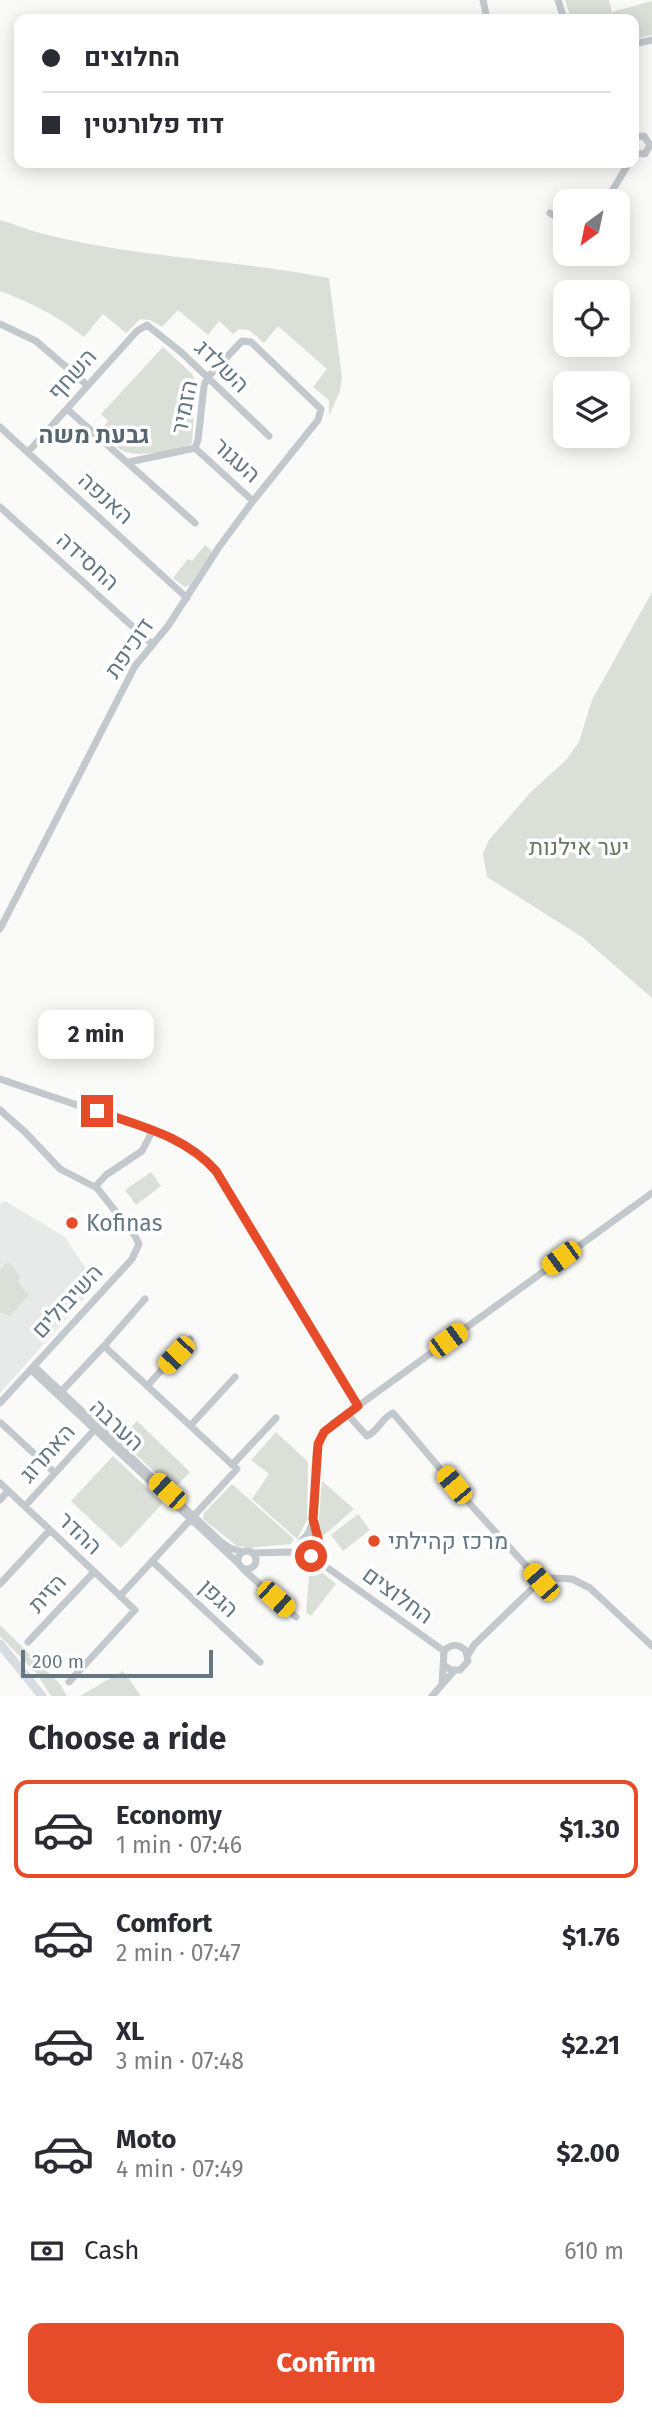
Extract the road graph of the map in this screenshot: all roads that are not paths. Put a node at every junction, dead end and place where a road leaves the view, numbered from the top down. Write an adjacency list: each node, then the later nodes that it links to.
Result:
1 (651, 141): 2 (street)
2 (648, 156)
3 (626, 168): 4 (street)
4 (613, 189)
5 (550, 213): 6 (street)
6 (553, 215)
7 (0, 324): 10 (street)
8 (148, 324): 9 (street, השלדג); 10 (street, השחף)
9 (207, 379): 11 (street, הזמיר); 14 (street, השלדג); 15 (street, הזמיר)
10 (88, 385): 12 (street, השחף)
11 (321, 409): 18 (street, דוכיפת)
12 (66, 410): 16 (street, השחף); 17 (street)
13 (0, 427): 16 (street, האנפה)
14 (269, 436)
15 (195, 448): 17 (street, הזמיר); 18 (street, העגור)
16 (28, 452): 21 (street, האנפה)
17 (129, 463): 20 (street)
18 (253, 501): 21 (street, דוכיפת)
19 (0, 507): 22 (street, החסידה)
20 (195, 523)
21 (187, 598): 22 (street, דוכיפת)
22 (152, 644): 23 (street, דוכיפת)
23 (0, 929)
24 (0, 1079): 26 (street)
25 (0, 1110): 27 (street, השיבולים)
26 (153, 1130): 27 (street); 37 (street)
27 (95, 1187): 32 (street, השיבולים)
28 (652, 1193): 37 (street, החלוצים)
29 (145, 1298): 31 (street)
30 (190, 1339): 34 (street)
31 (104, 1346): 34 (street); 35 (street)
32 (32, 1368): 35 (street, הערבה); 36 (street, השיבולים)
33 (234, 1377): 41 (street)
34 (147, 1386): 41 (street)
35 (60, 1394): 42 (street, הערבה)
36 (0, 1403)
37 (358, 1406): 38 (street, החלוצים)
38 (347, 1414): 50 (street, החלוצים); 65 (street)
39 (276, 1418): 43 (street)
40 (1, 1423): 44 (street)
41 (190, 1426): 43 (street)
42 (96, 1428): 44 (street, האתרוג); 49 (street, הערבה)
43 (235, 1467): 49 (street)
44 (55, 1473): 48 (street, האתרוג)
45 (0, 1483): 46 (street, ההדר)
46 (8, 1491): 47 (street); 48 (street, ההדר)
47 (0, 1500)
48 (24, 1506): 51 (street, ההדר)
49 (192, 1518): 54 (street, הערבה); 59 (street); 61 (street, הערבה)
50 (313, 1519): 52 (street, החלוצים); 53 (street, החלוצים)
51 (50, 1530): 63 (street, ההדר); 66 (street)
52 (303, 1540): 53 (street); 56 (street); 58 (street)
53 (319, 1545): 58 (street); 62 (street, החלוצים)
54 (243, 1552): 55 (street); 61 (street)
55 (252, 1552): 57 (street); 60 (street)
56 (283, 1552): 57 (street); 58 (street)
57 (271, 1553): 60 (street)
58 (308, 1555): 62 (street, החלוצים)
59 (152, 1561): 67 (street); 76 (street, הגפן)
60 (256, 1564): 61 (street); 64 (street)
61 (241, 1566): 64 (street, הערבה)
62 (330, 1569): 74 (street, החלוצים)
63 (94, 1572): 67 (street, ההדר); 69 (street, הזית)
64 (254, 1579): 68 (street, הערבה)
65 (541, 1582): 71 (street); 72 (street)
66 (0, 1584)
67 (120, 1596): 79 (street, ההדר)
68 (296, 1617)
69 (27, 1642)
70 (0, 1644): 81 (main road)
71 (474, 1644): 73 (street); 75 (street)
72 (652, 1646)
73 (462, 1647): 74 (street); 75 (street)
74 (444, 1651): 77 (street)
75 (468, 1655): 78 (street)
76 (260, 1662)
77 (444, 1665): 78 (street); 80 (street)
78 (454, 1671): 80 (street)
79 (69, 1682)
80 (442, 1684): 82 (street)
81 (41, 1696)
82 (432, 1696)

